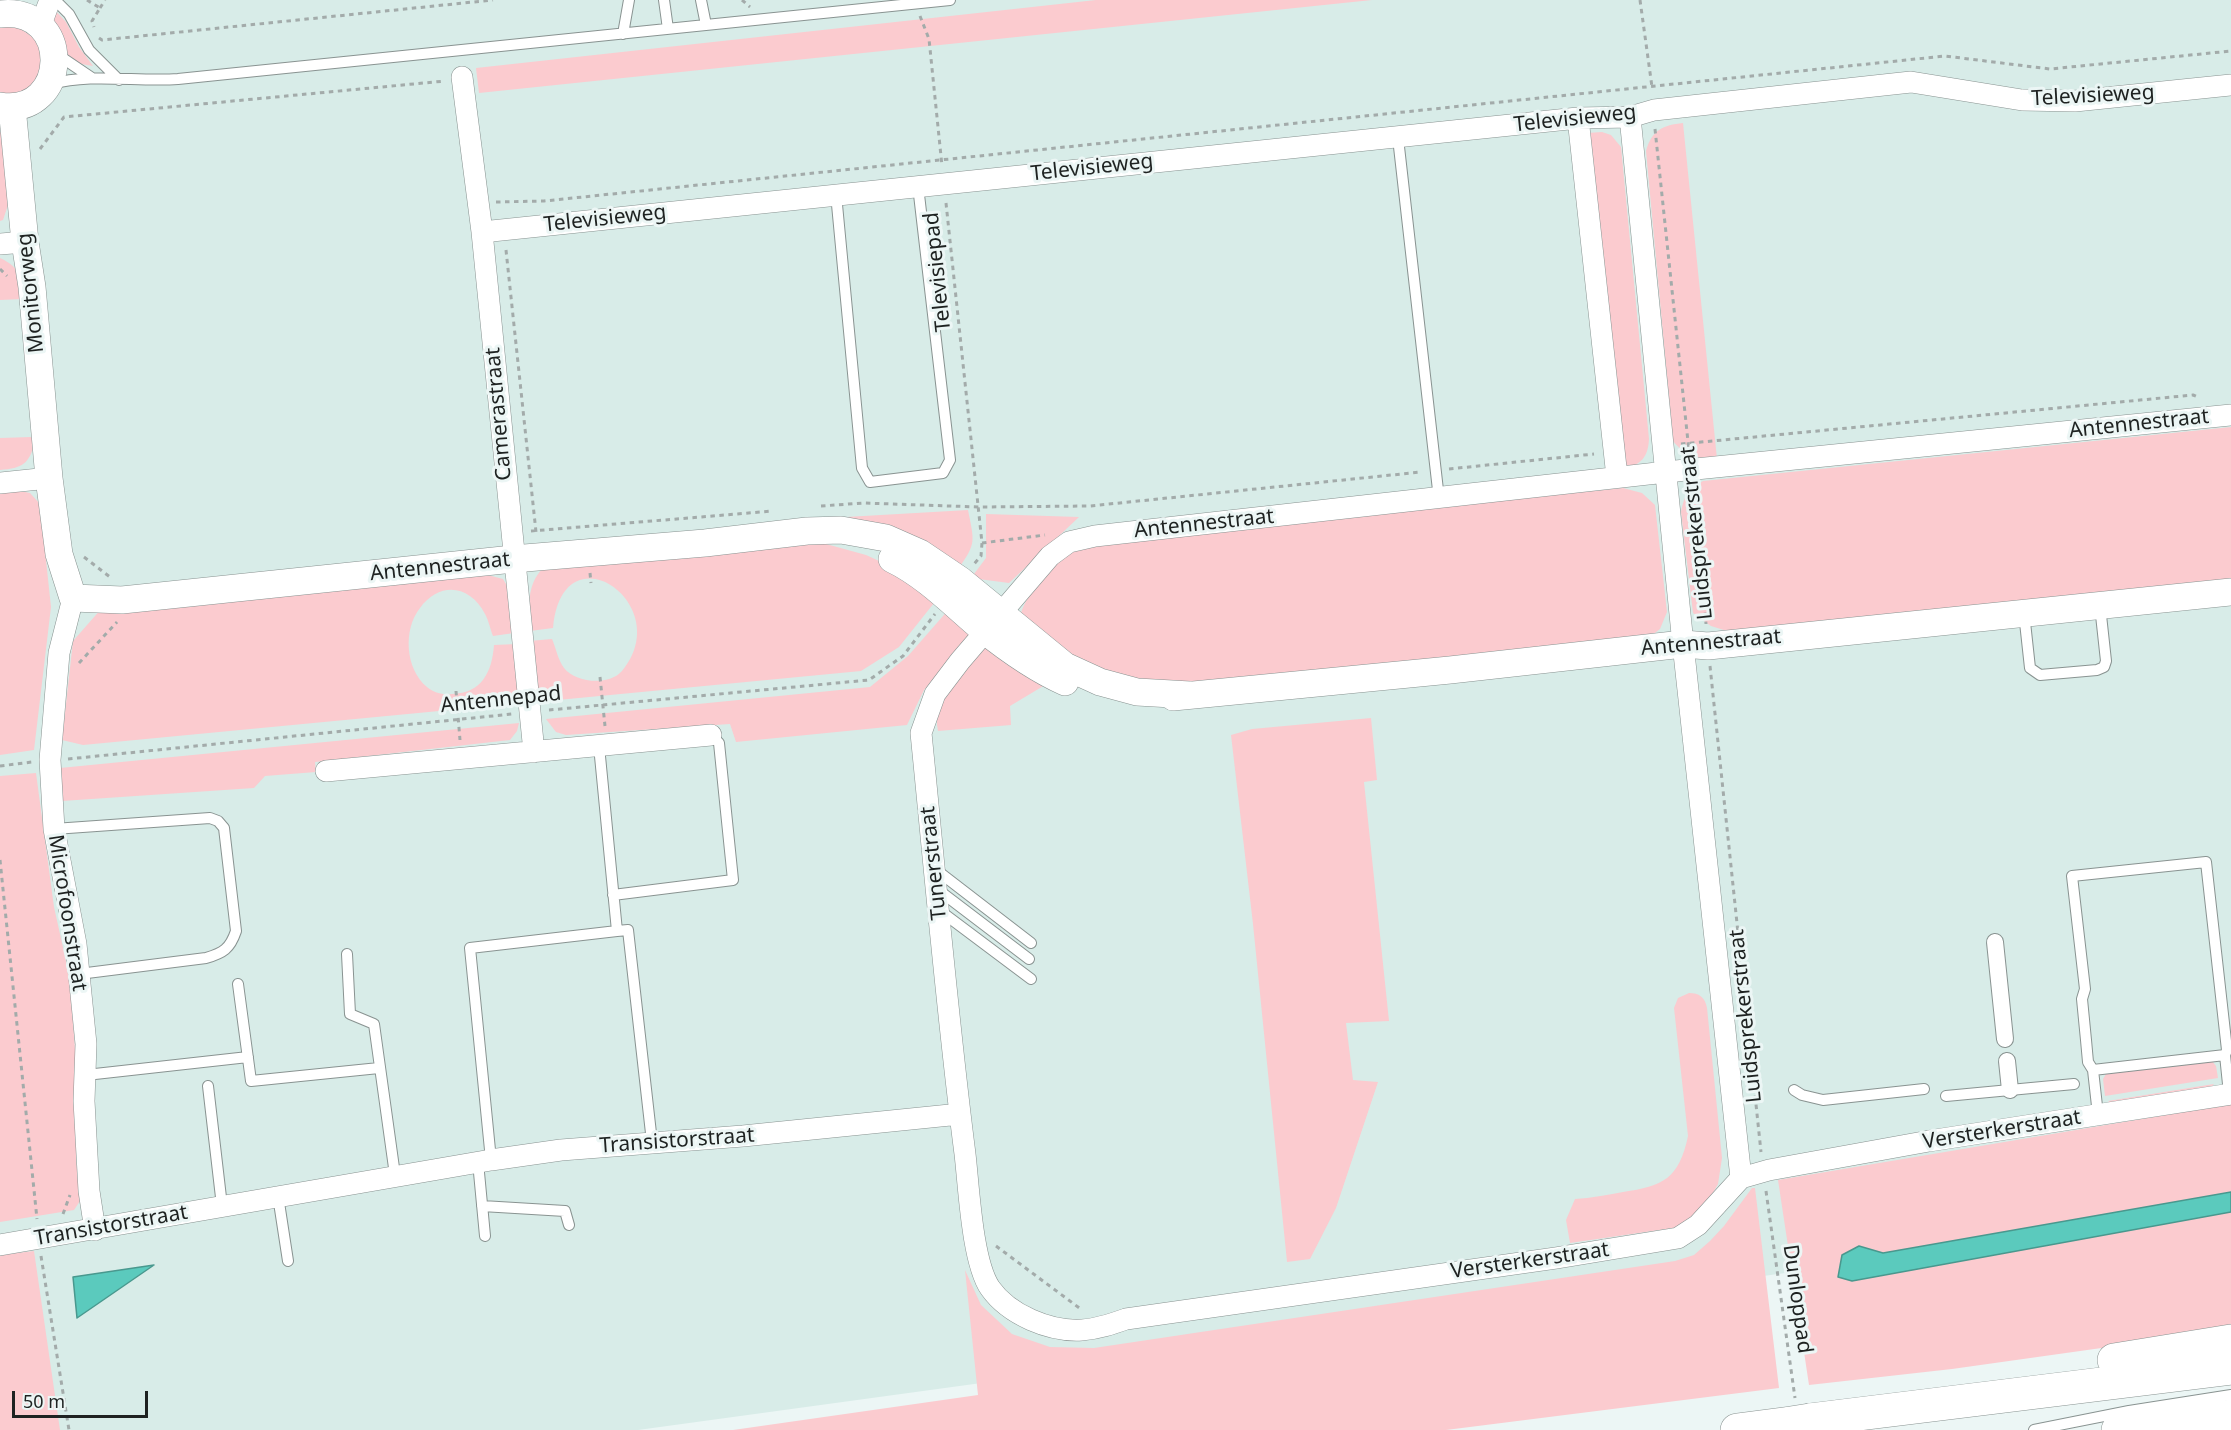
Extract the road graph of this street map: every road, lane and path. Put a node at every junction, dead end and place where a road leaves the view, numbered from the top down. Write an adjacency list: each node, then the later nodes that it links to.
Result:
1 (50, 0): 17 (street)
2 (55, 0): 20 (lane)
3 (87, 0): 12 (path)
4 (105, 0): 12 (path)
5 (493, 0): 12 (path)
6 (629, 0): 16 (lane)
7 (664, 0): 15 (lane)
8 (701, 0): 14 (lane)
9 (950, 0): 11 (lane)
10 (1640, 0): 24 (path, Luidsprekerstraat)
11 (916, 3): 14 (lane); 29 (path, Televisiepad)
12 (100, 8)
13 (15, 10): 17 (street)
14 (706, 25): 15 (lane)
15 (668, 29): 16 (lane)
16 (623, 34): 20 (lane)
17 (47, 38): 19 (lane); 21 (street)
18 (462, 77): 28 (path); 34 (street, Camerastraat)
19 (92, 78): 20 (lane); 21 (lane)
20 (119, 80)
21 (48, 85): 23 (street)
22 (2231, 85): 24 (street, Televisieweg)
23 (6, 107): 35 (street, Monitorweg)
24 (1654, 110): 25 (street, Televisieweg); 38 (path, Luidsprekerstraat)
25 (1630, 117): 26 (street, Televisieweg); 39 (street, Luidsprekerstraat)
26 (1578, 118): 27 (street, Televisieweg); 40 (street)
27 (1398, 138): 29 (street, Televisieweg); 42 (lane)
28 (34, 155)
29 (944, 183): 30 (street, Televisieweg); 49 (path, Televisiepad)
30 (918, 186): 31 (street, Televisieweg); 31 (lane)
31 (836, 195): 33 (street, Televisieweg)
32 (502, 202): 33 (path)
33 (504, 230): 34 (street, Televisieweg); 52 (path)
34 (482, 232): 51 (street, Camerastraat)
35 (12, 243): 45 (street, Monitorweg)
36 (2209, 401): 38 (path)
37 (2231, 415): 41 (street, Antennestraat)
38 (1688, 443): 39 (path); 41 (path, Luidsprekerstraat)
39 (1665, 446): 43 (street, Luidsprekerstraat)
40 (1614, 452): 42 (path); 44 (street)
41 (1694, 469): 43 (street, Antennestraat); 64 (path, Luidsprekerstraat)
42 (1437, 470): 47 (lane); 49 (path)
43 (1666, 472): 44 (street, Antennestraat); 64 (street, Luidsprekerstraat)
44 (1617, 477): 47 (street, Antennestraat)
45 (49, 478): 46 (street); 59 (street, Monitorweg)
46 (0, 483)
47 (1439, 499): 53 (street, Antennestraat)
48 (821, 506): 49 (path)
49 (979, 507): 54 (path, Televisiepad)
50 (778, 510): 52 (path)
51 (511, 531): 52 (path); 56 (street, Camerastraat)
52 (536, 531): 56 (path)
53 (1069, 542): 54 (path); 63 (street, Antennestraat)
54 (982, 543): 57 (path)
55 (84, 557): 60 (path)
56 (526, 559): 57 (street, Antennestraat); 60 (street, Antennestraat); 69 (street, Camerastraat)
57 (954, 589): 63 (street, Antennestraat); 68 (path, Antennepad)
58 (2231, 592): 61 (street, Antennestraat)
59 (73, 598): 60 (street, Antennestraat); 76 (street, Microfoonstraat)
60 (122, 600): 65 (path)
61 (2100, 605): 62 (street, Antennestraat); 62 (lane)
62 (2024, 613): 64 (street, Antennestraat)
63 (993, 622): 64 (street, Antennestraat); 81 (street, Tunerstraat)
64 (1696, 645): 109 (path, Luidsprekerstraat); 111 (street, Luidsprekerstraat)
65 (79, 663)
66 (600, 677): 68 (path)
67 (456, 691): 70 (path)
68 (603, 705): 69 (path, Antennepad); 72 (path)
69 (531, 712): 70 (path, Antennepad); 74 (street, Camerastraat)
70 (459, 719): 75 (path); 76 (path, Antennepad)
71 (711, 735): 72 (street); 82 (lane)
72 (602, 746): 74 (street); 82 (lane)
73 (68, 748): 76 (path)
74 (534, 752): 75 (street)
75 (461, 759): 78 (street)
76 (58, 760): 77 (path, Antennepad); 79 (street, Microfoonstraat)
77 (0, 766)
78 (326, 771)
79 (54, 829): 88 (street, Microfoonstraat); 88 (lane)
80 (0, 860): 118 (path)
81 (937, 889): 85 (lane); 87 (lane); 89 (lane); 105 (street, Tunerstraat)
82 (614, 895): 83 (lane)
83 (617, 931): 107 (lane); 108 (lane)
84 (1995, 942): 91 (street)
85 (1031, 943)
86 (347, 954): 95 (lane)
87 (1029, 958)
88 (79, 974): 97 (street, Microfoonstraat)
89 (1031, 980)
90 (238, 984): 93 (lane)
91 (2005, 1039)
92 (2225, 1055): 96 (lane); 96 (lane); 103 (lane)
93 (248, 1057): 95 (lane); 97 (lane)
94 (2007, 1060): 102 (street)
95 (380, 1068): 110 (lane)
96 (2093, 1070): 106 (lane)
97 (87, 1075): 112 (street, Microfoonstraat)
98 (2074, 1084): 102 (lane)
99 (208, 1086): 114 (lane)
100 (1924, 1089): 101 (lane)
101 (1794, 1090)
102 (2010, 1090): 104 (lane)
103 (2230, 1094): 106 (street, Versterkerstraat)
104 (1946, 1096)
105 (960, 1113): 107 (street, Transistorstraat); 121 (street, Versterkerstraat)
106 (2098, 1115): 109 (street, Versterkerstraat)
107 (652, 1142): 108 (street, Transistorstraat)
108 (485, 1161): 110 (street, Transistorstraat); 115 (lane)
109 (1763, 1173): 111 (street, Versterkerstraat); 130 (path, Dunloppad)
110 (395, 1175): 113 (street, Transistorstraat)
111 (1741, 1178): 121 (street, Versterkerstraat)
112 (89, 1191): 116 (path); 119 (street, Microfoonstraat)
113 (278, 1196): 114 (street, Transistorstraat); 123 (lane)
114 (222, 1206): 119 (street, Transistorstraat)
115 (482, 1206): 117 (lane); 120 (lane)
116 (58, 1217)
117 (568, 1225)
118 (40, 1228): 119 (street, Transistorstraat); 122 (street, Transistorstraat); 131 (path)
119 (95, 1230)
120 (485, 1236)
121 (983, 1238): 124 (path)
122 (0, 1245)
123 (288, 1261)
124 (1086, 1313)
125 (2231, 1341): 128 (highway)
126 (2231, 1368): 128 (highway)
127 (2231, 1395): 133 (lane)
128 (1939, 1403): 130 (highway)
129 (2231, 1416): 134 (highway)
130 (1799, 1417): 132 (highway)
131 (69, 1430)
132 (1737, 1430)
133 (2034, 1430)
134 (2118, 1430)

